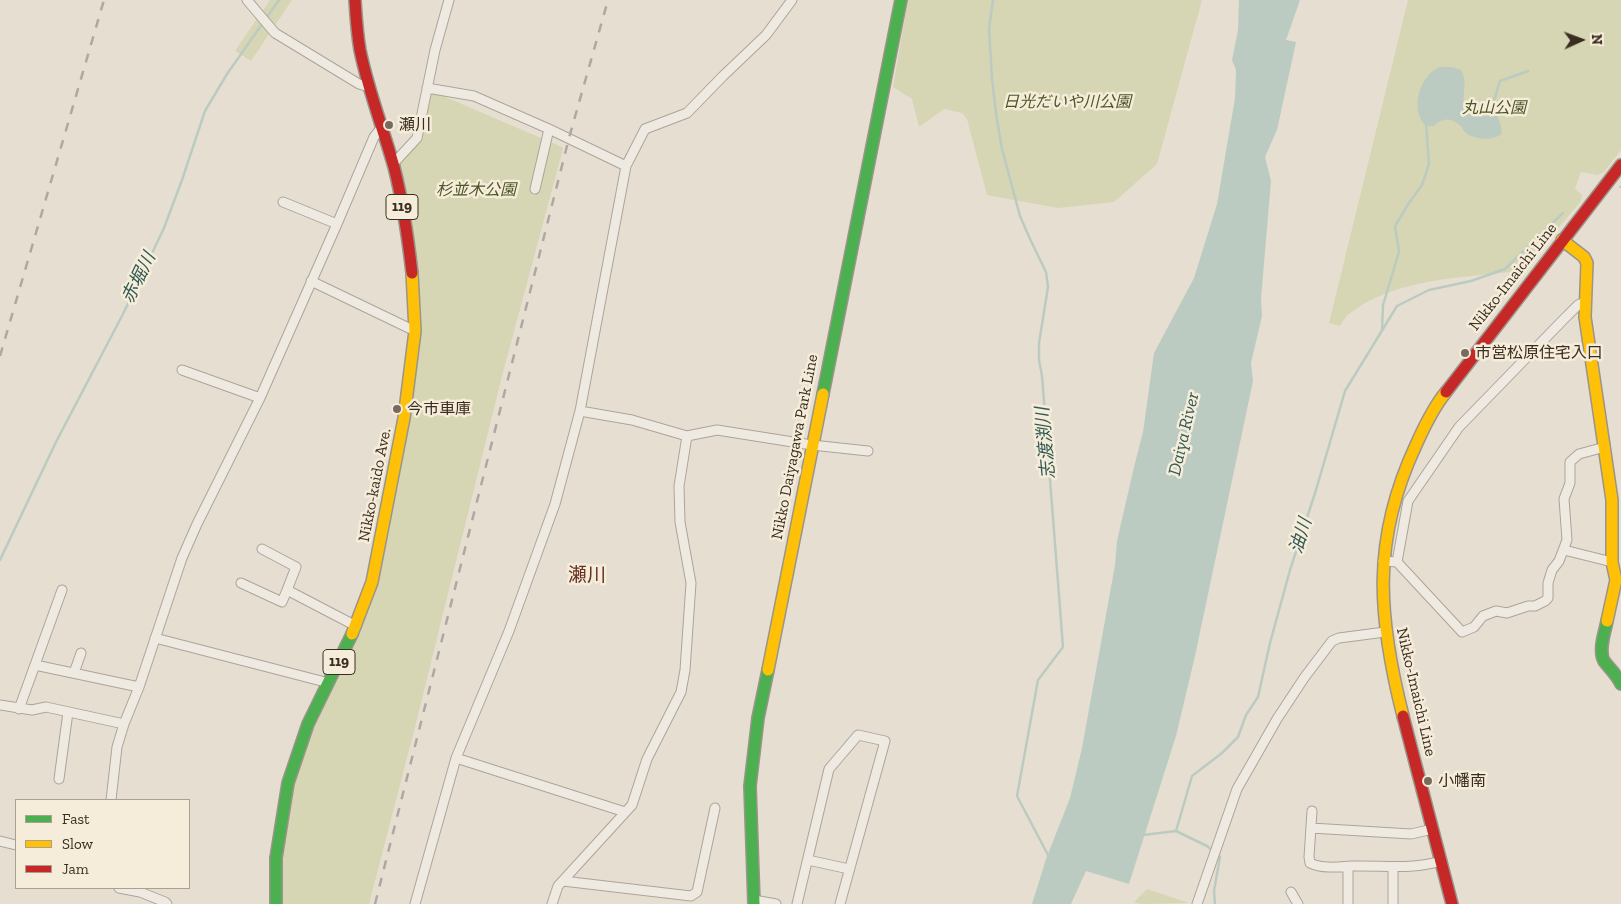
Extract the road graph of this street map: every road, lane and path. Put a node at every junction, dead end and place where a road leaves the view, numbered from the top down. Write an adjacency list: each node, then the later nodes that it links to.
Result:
1 (247, 0): 6 (street)
2 (354, 0): 6 (main road, Nikko-kaido Ave. / 119)
3 (449, 0): 7 (street)
4 (792, 0): 12 (street)
5 (901, 0): 24 (main road, Nikko Daiyagawa Park Line)
6 (370, 87): 8 (main road, Nikko-kaido Ave. / 119)
7 (427, 88): 9 (street); 10 (street)
8 (381, 128): 10 (main road, Nikko-kaido Ave. / 119); 15 (street)
9 (549, 129): 12 (street); 13 (street)
10 (393, 164): 19 (main road, Nikko-kaido Ave. / 119)
11 (1621, 165): 16 (main road, Nikko-Imaichi Line)
12 (626, 166): 22 (street)
13 (535, 189)
14 (282, 202): 15 (street)
15 (337, 224): 17 (street)
16 (1562, 240): 18 (main road); 29 (main road, Nikko-Imaichi Line)
17 (311, 281): 19 (street); 21 (street)
18 (1585, 302): 25 (main road); 30 (street)
19 (415, 331): 35 (main road, Nikko-kaido Ave. / 119)
20 (182, 370): 21 (street)
21 (260, 398): 37 (street)
22 (580, 411): 23 (street); 48 (street)
23 (686, 436): 24 (street); 53 (street)
24 (812, 445): 26 (street); 66 (main road, Nikko Daiyagawa Park Line)
25 (1605, 447): 28 (street); 31 (main road)
26 (868, 452)
27 (262, 549): 34 (street)
28 (1564, 550): 30 (street); 31 (street)
29 (1383, 562): 30 (street); 36 (main road, Nikko-Imaichi Line)
30 (1397, 562)
31 (1612, 562): 42 (main road)
32 (241, 583): 34 (street)
33 (62, 590): 39 (street)
34 (287, 590): 35 (street)
35 (356, 626): 41 (main road, Nikko-kaido Ave. / 119)
36 (1385, 632): 55 (main road, Nikko-Imaichi Line); 74 (street)
37 (155, 638): 41 (street); 43 (street)
38 (81, 653): 40 (street)
39 (35, 665): 40 (street); 45 (street)
40 (74, 673): 43 (street)
41 (329, 683): 68 (main road, Nikko-kaido Ave. / 119)
42 (1621, 684)
43 (139, 687): 47 (street)
44 (0, 704): 45 (street)
45 (19, 709): 46 (street)
46 (68, 712): 47 (street); 49 (street)
47 (124, 724): 50 (street)
48 (456, 758): 53 (street); 69 (street)
49 (59, 779)
50 (111, 799)
51 (715, 808): 63 (street)
52 (1312, 811): 54 (street)
53 (625, 812): 63 (street)
54 (1311, 828): 55 (street); 60 (street)
55 (1433, 829): 59 (main road, Nikko-Imaichi Line)
56 (0, 841): 57 (street)
57 (15, 845)
58 (808, 860): 62 (street); 62 (street); 72 (street)
59 (1441, 860): 61 (street); 78 (main road, Nikko-Imaichi Line)
60 (1348, 866): 61 (street); 76 (street)
61 (1394, 867): 77 (street)
62 (849, 869): 73 (street)
63 (563, 881): 70 (street)
64 (124, 889): 67 (street)
65 (1291, 892): 75 (street)
66 (754, 902): 71 (street)
67 (167, 904)
68 (276, 904)
69 (415, 904)
70 (552, 904)
71 (776, 904)
72 (797, 904)
73 (840, 904)
74 (1196, 904)
75 (1298, 904)
76 (1348, 904)
77 (1393, 904)
78 (1452, 904)

